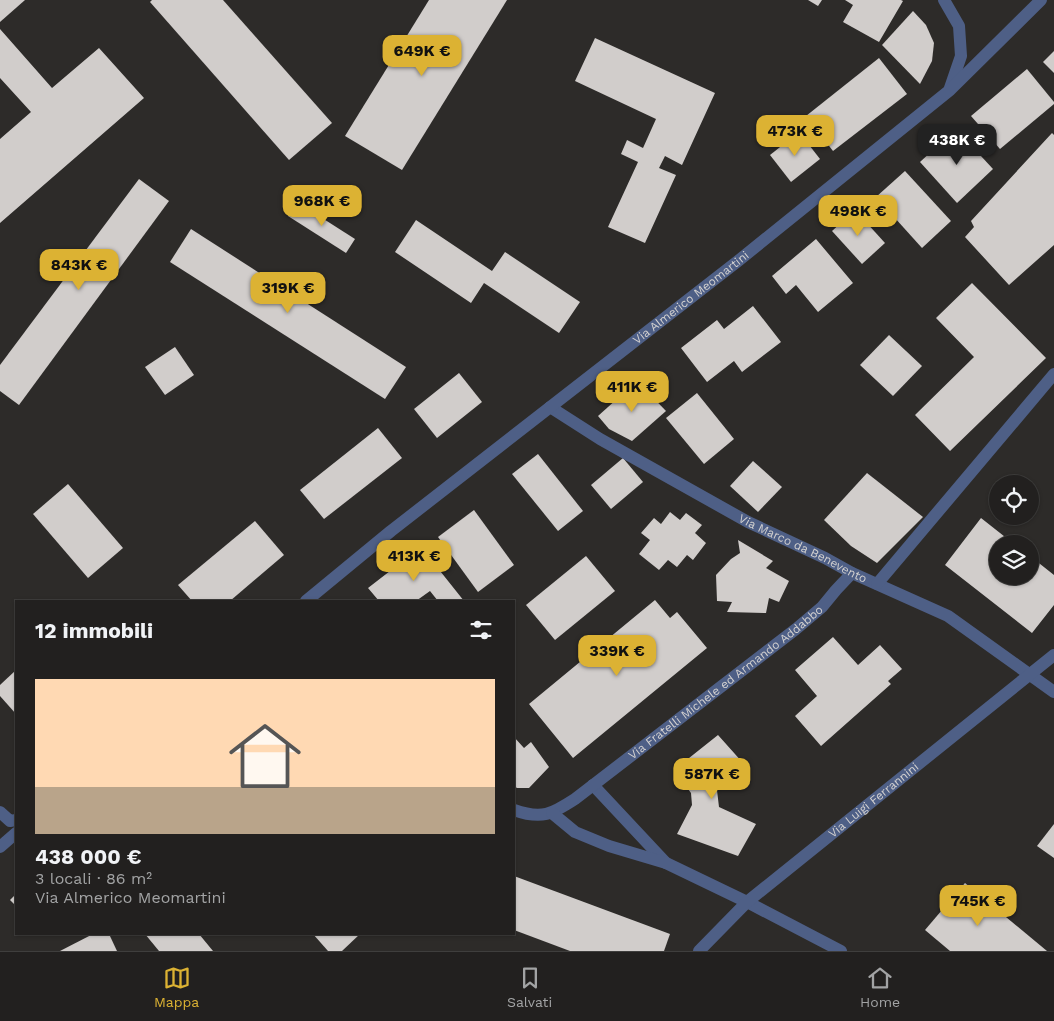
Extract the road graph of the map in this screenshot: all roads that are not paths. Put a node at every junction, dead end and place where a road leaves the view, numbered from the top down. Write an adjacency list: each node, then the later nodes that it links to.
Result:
1 (944, 0): 3 (street)
2 (1041, 0): 3 (street, Via Almerico Meomartini)
3 (950, 90): 5 (street, Via Almerico Meomartini)
4 (1054, 374): 7 (street)
5 (550, 407): 6 (street, Via Marco da Benevento); 8 (street, Via Almerico Meomartini)
6 (852, 573): 7 (street, Via Marco da Benevento); 12 (street, Via Fratelli Michele ed Armando Addabbo)
7 (876, 584): 10 (street, Via Marco da Benevento)
8 (307, 600)
9 (1054, 655): 10 (street, Via Luigi Ferrannini)
10 (1030, 675): 11 (street, Via Marco da Benevento); 20 (street, Via Luigi Ferrannini)
11 (1054, 692)
12 (593, 784): 15 (street, Via Fratelli Michele ed Armando Addabbo); 19 (street)
13 (515, 810): 15 (street)
14 (0, 812): 16 (street)
15 (552, 814): 19 (street)
16 (15, 820)
17 (15, 834): 18 (street)
18 (0, 847)
19 (666, 863): 20 (street)
20 (747, 902): 21 (street, Via Luigi Ferrannini); 22 (street)
21 (699, 951)
22 (841, 951)

